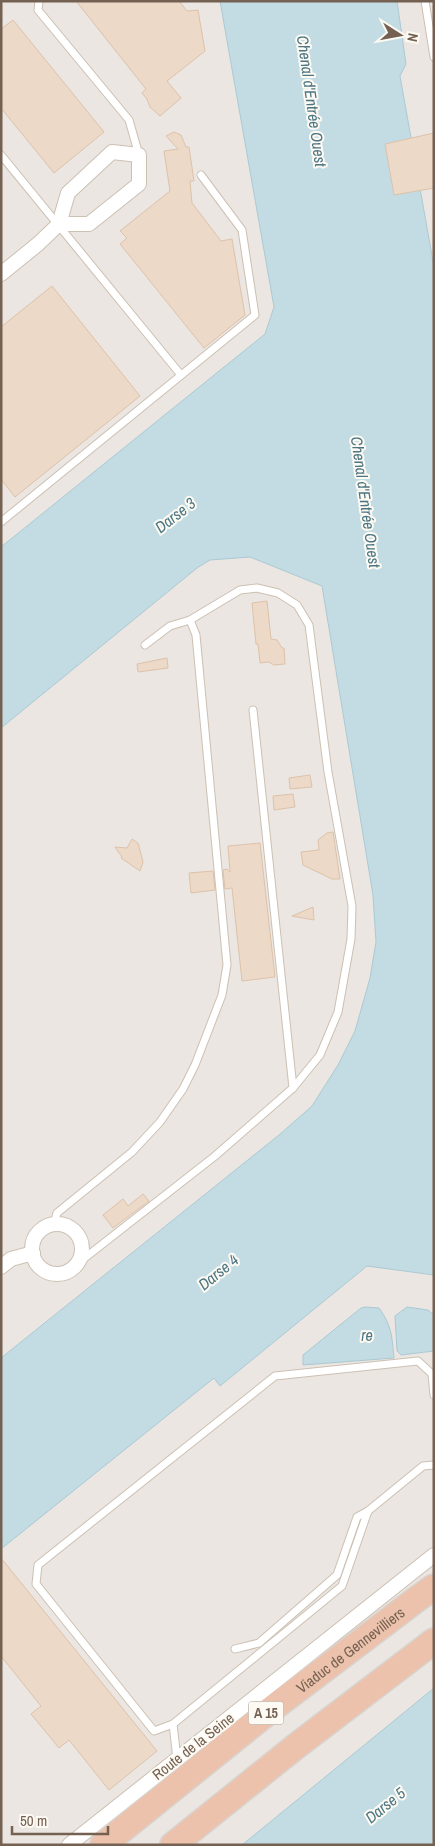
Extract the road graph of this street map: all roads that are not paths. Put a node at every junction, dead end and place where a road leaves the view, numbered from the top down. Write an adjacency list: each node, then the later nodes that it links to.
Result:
1 (39, 1): 5 (lane)
2 (425, 1): 3 (lane)
3 (434, 57)
4 (1, 155): 7 (lane)
5 (139, 155): 7 (street); 7 (street)
6 (201, 175): 9 (lane)
7 (59, 224): 8 (street); 9 (lane)
8 (1, 274)
9 (181, 375): 10 (lane)
10 (1, 522)
11 (190, 620): 12 (lane); 14 (lane); 15 (lane)
12 (146, 645)
13 (253, 710): 14 (lane)
14 (293, 1088): 17 (lane)
15 (54, 1224): 16 (street); 17 (street)
16 (33, 1254): 17 (street); 18 (street)
17 (77, 1264)
18 (1, 1267)
19 (434, 1395): 26 (lane)
20 (434, 1465): 21 (lane)
21 (368, 1511): 25 (lane); 26 (lane)
22 (434, 1555): 27 (street, Route de la Seine)
23 (434, 1587): 29 (highway, Viaduc de Gennevilliers / A 15)
24 (434, 1641): 30 (highway)
25 (234, 1649)
26 (173, 1724): 27 (lane)
27 (177, 1759): 28 (street, Route de la Seine)
28 (69, 1845)
29 (103, 1845)
30 (173, 1845)

